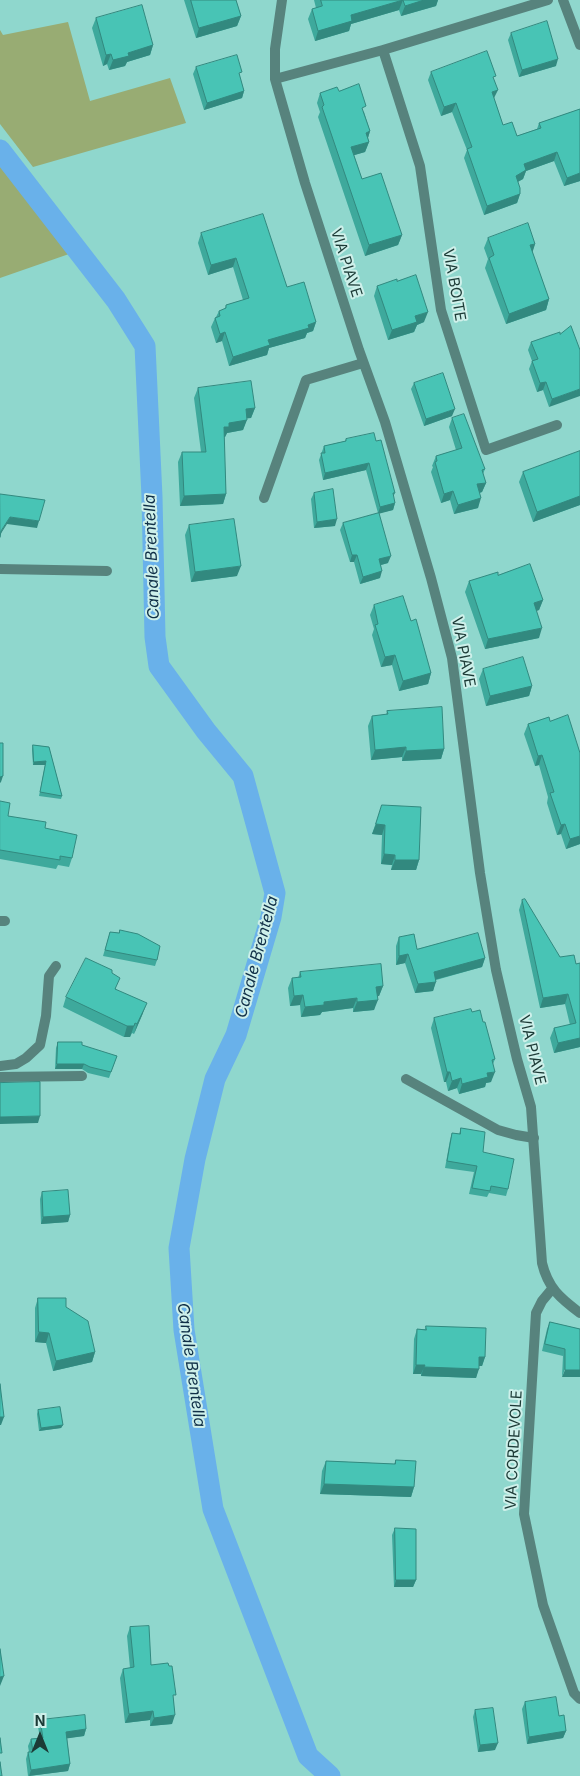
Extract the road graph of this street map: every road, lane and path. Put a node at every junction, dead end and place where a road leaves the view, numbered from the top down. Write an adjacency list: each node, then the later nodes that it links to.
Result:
1 (282, 0): 6 (street, VIA PIAVE)
2 (548, 0): 5 (street)
3 (563, 0): 4 (street)
4 (580, 45)
5 (383, 50): 6 (street); 8 (street, VIA BOITE)
6 (275, 79): 7 (street, VIA PIAVE)
7 (363, 363): 9 (street); 17 (street, VIA PIAVE)
8 (557, 425)
9 (264, 498)
10 (0, 569): 11 (street)
11 (107, 571)
12 (56, 966): 13 (street)
13 (0, 1066)
14 (82, 1076): 15 (street)
15 (0, 1077)
16 (406, 1079): 17 (street)
17 (534, 1138): 18 (street, VIA PIAVE)
18 (552, 1289): 19 (street, VIA PIAVE); 20 (street, VIA CORDEVOLE)
19 (580, 1313)
20 (580, 1699)

